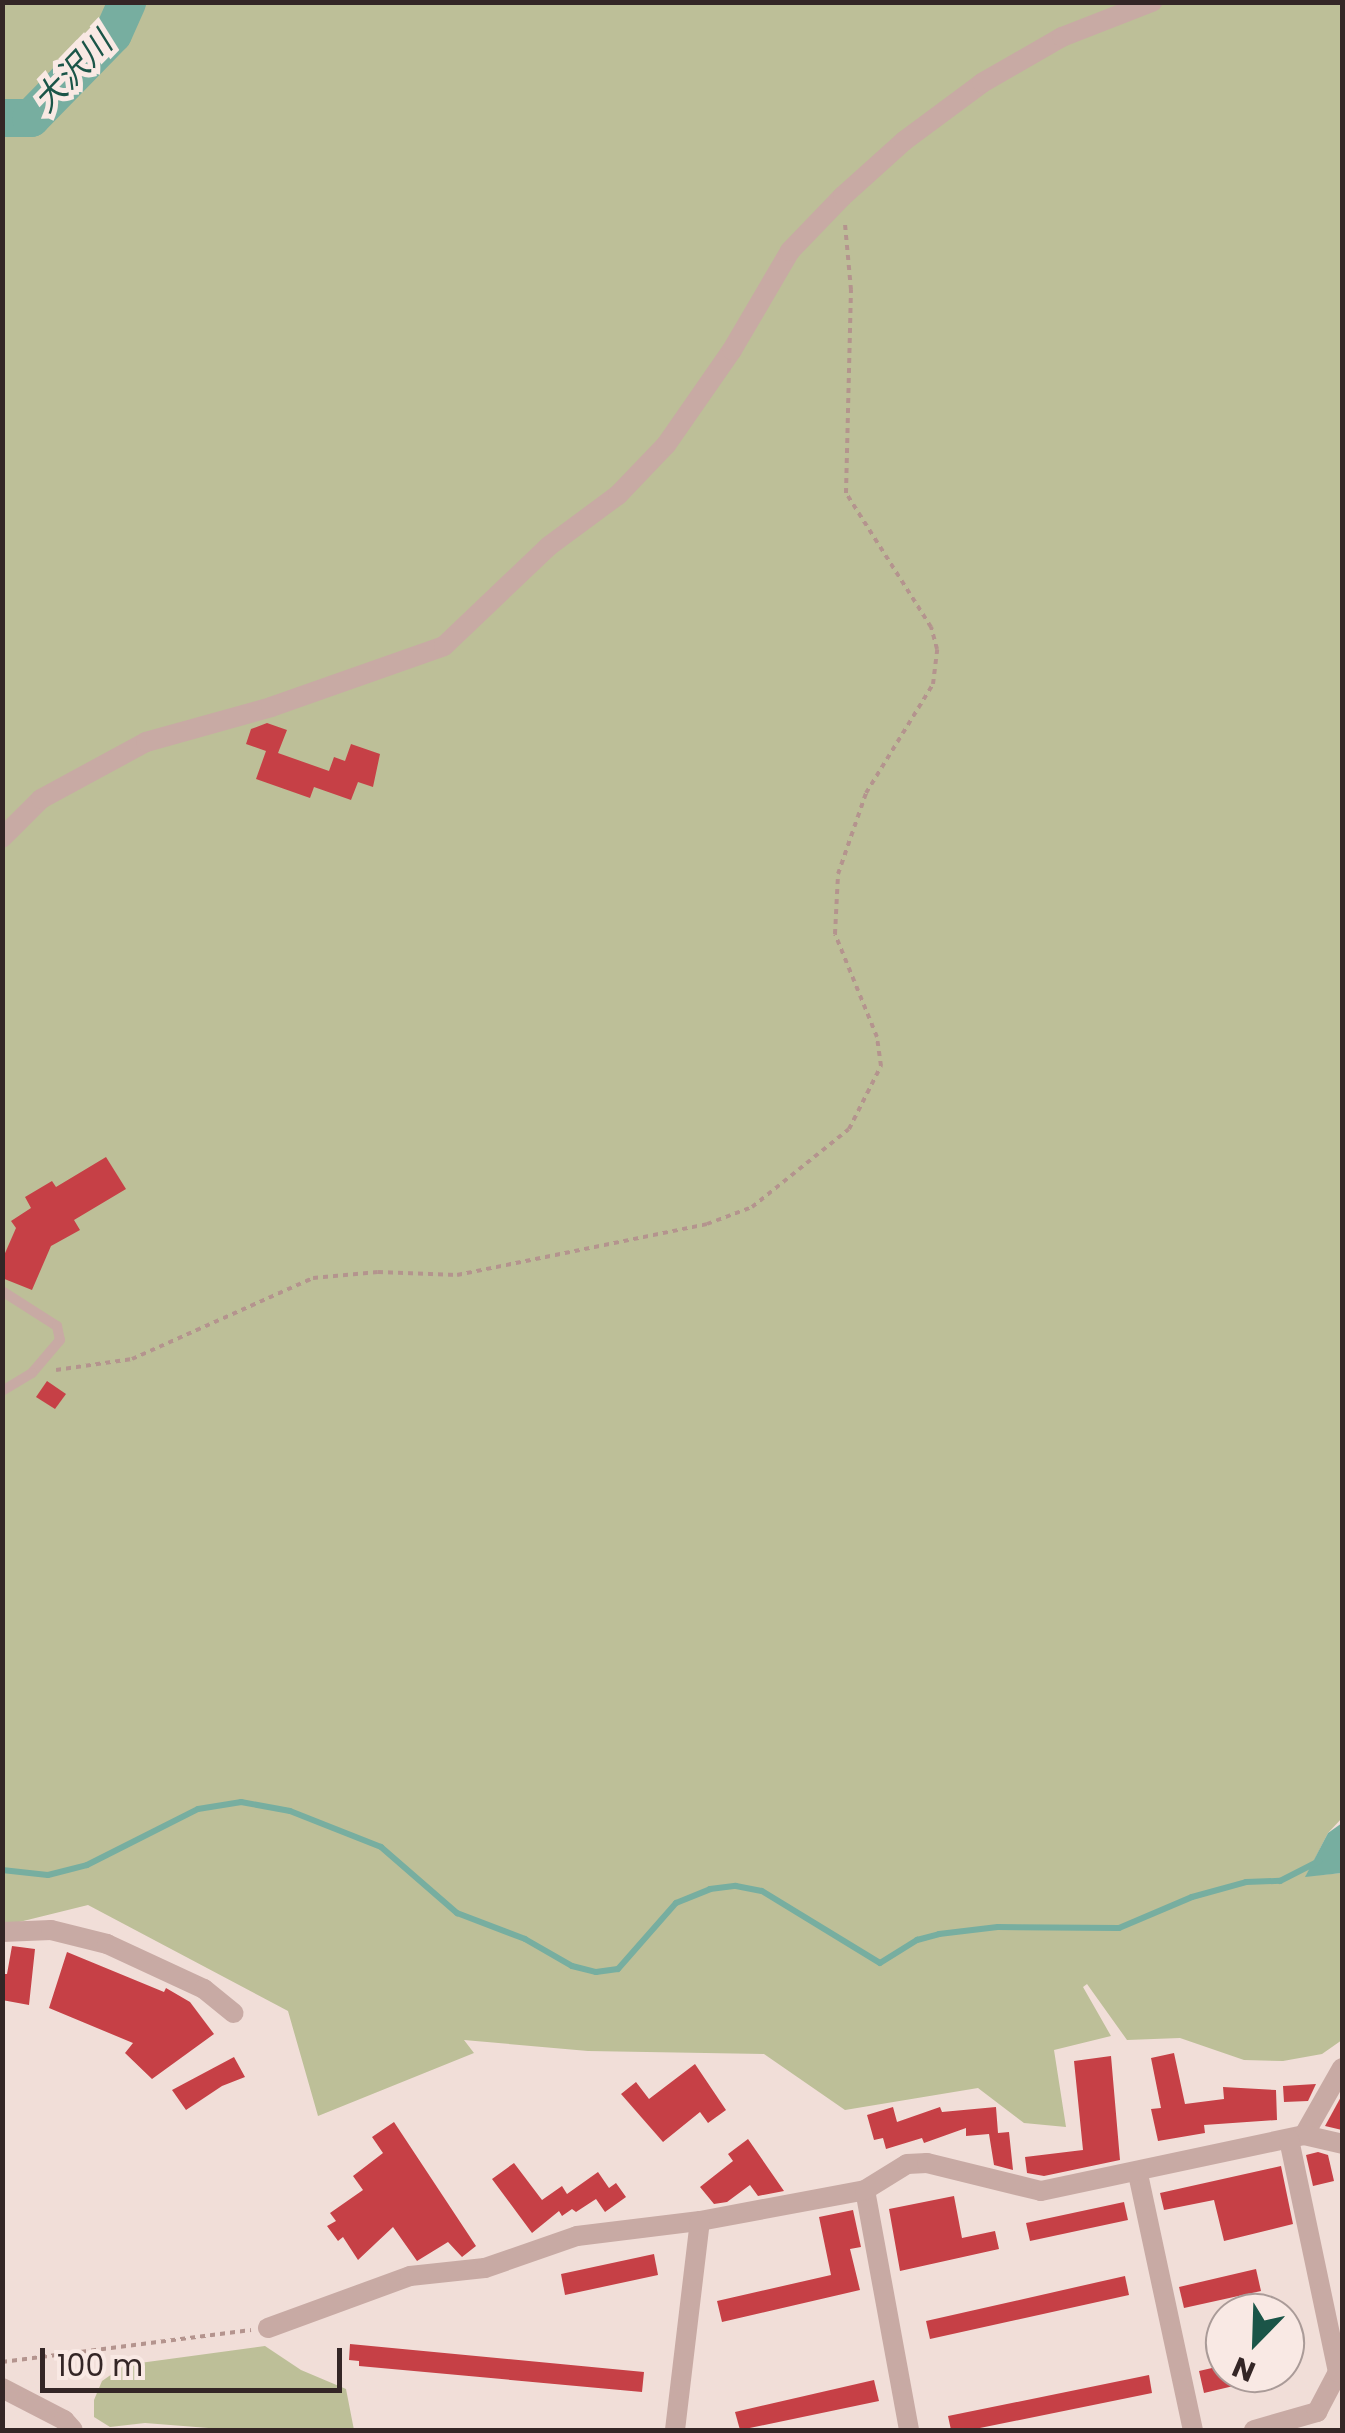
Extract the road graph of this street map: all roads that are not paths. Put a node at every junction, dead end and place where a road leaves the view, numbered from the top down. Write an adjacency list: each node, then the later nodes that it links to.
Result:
1 (1152, 2): 2 (street)
2 (2, 838)
3 (2, 1291): 4 (lane)
4 (2, 1391)
5 (2, 1932): 6 (street)
6 (234, 2013)
7 (1342, 2068): 8 (street)
8 (1297, 2137): 9 (street); 10 (street); 19 (street)
9 (1342, 2144)
10 (1138, 2174): 11 (street); 18 (street)
11 (865, 2190): 12 (street); 17 (street)
12 (700, 2221): 13 (street); 16 (street)
13 (268, 2328)
14 (2, 2388): 15 (street)
15 (73, 2430)
16 (675, 2430)
17 (909, 2430)
18 (1192, 2430)
19 (1254, 2430)

